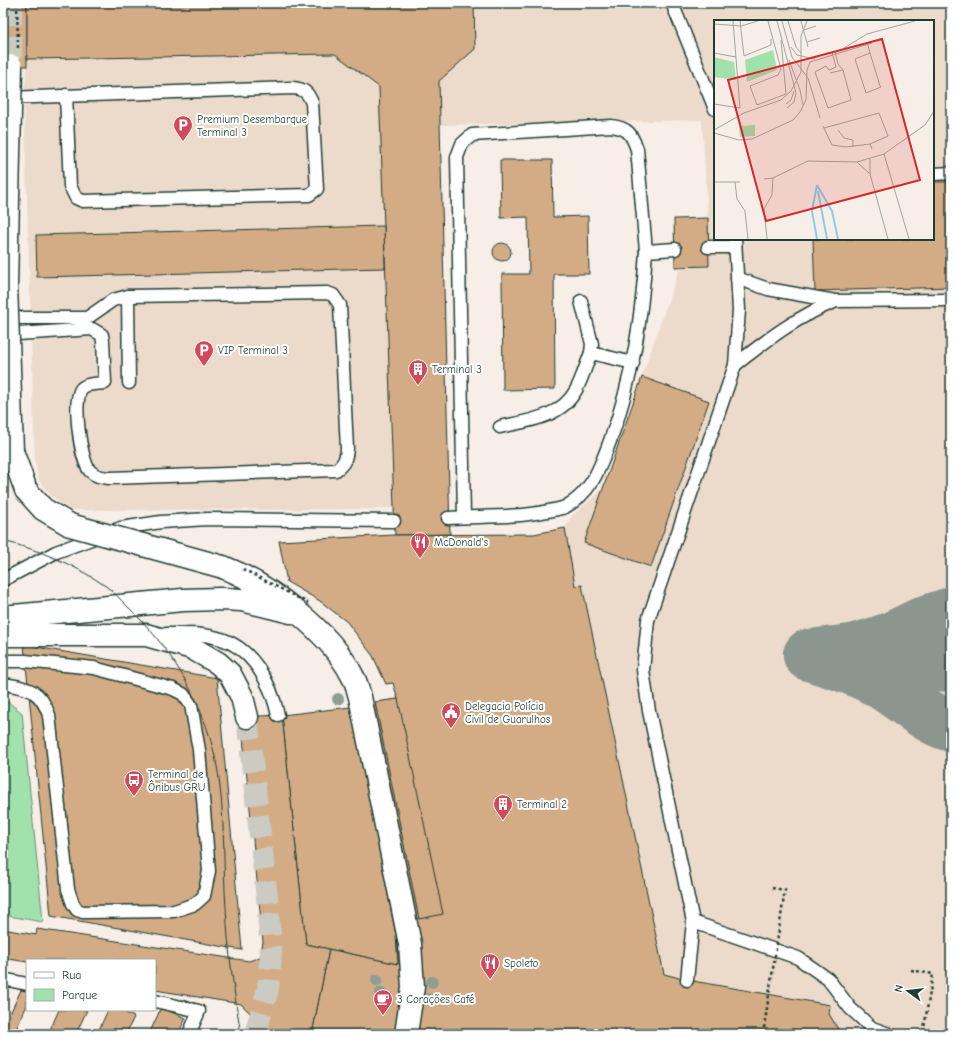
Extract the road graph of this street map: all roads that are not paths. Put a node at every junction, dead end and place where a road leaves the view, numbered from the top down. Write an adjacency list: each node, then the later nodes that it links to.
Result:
1 (672, 3): 5 (lane)
2 (15, 60): 13 (street, bridge)
3 (66, 95): 3 (lane); 4 (lane)
4 (3, 98)
5 (714, 107)
6 (951, 173): 7 (lane)
7 (934, 174)
8 (735, 243): 9 (lane); 12 (lane)
9 (708, 247)
10 (675, 249): 11 (lane)
11 (646, 252): 21 (lane); 27 (lane)
12 (737, 278): 17 (lane); 22 (lane)
13 (5, 281): 25 (street, bridge)
14 (128, 296): 18 (lane); 19 (lane); 23 (lane)
15 (951, 300): 17 (lane)
16 (581, 301): 20 (lane)
17 (835, 301): 22 (lane)
18 (3, 318)
19 (3, 335)
20 (591, 353): 21 (lane); 24 (lane)
21 (632, 363): 27 (lane)
22 (735, 365): 38 (lane)
23 (129, 383)
24 (500, 427)
25 (12, 451): 26 (street); 31 (street, bridge)
26 (3, 479)
27 (464, 517): 28 (lane)
28 (448, 518)
29 (394, 521): 30 (lane)
30 (3, 580)
31 (304, 609): 32 (street); 44 (street)
32 (5, 622): 33 (street)
33 (146, 635): 36 (lane); 37 (street)
34 (3, 661): 35 (lane)
35 (3, 684)
36 (278, 715)
37 (247, 717)
38 (693, 922): 40 (lane); 45 (lane)
39 (3, 979): 41 (lane)
40 (687, 980)
41 (26, 984)
42 (156, 1001): 43 (lane)
43 (189, 1034)
44 (406, 1034)
45 (889, 1034)

